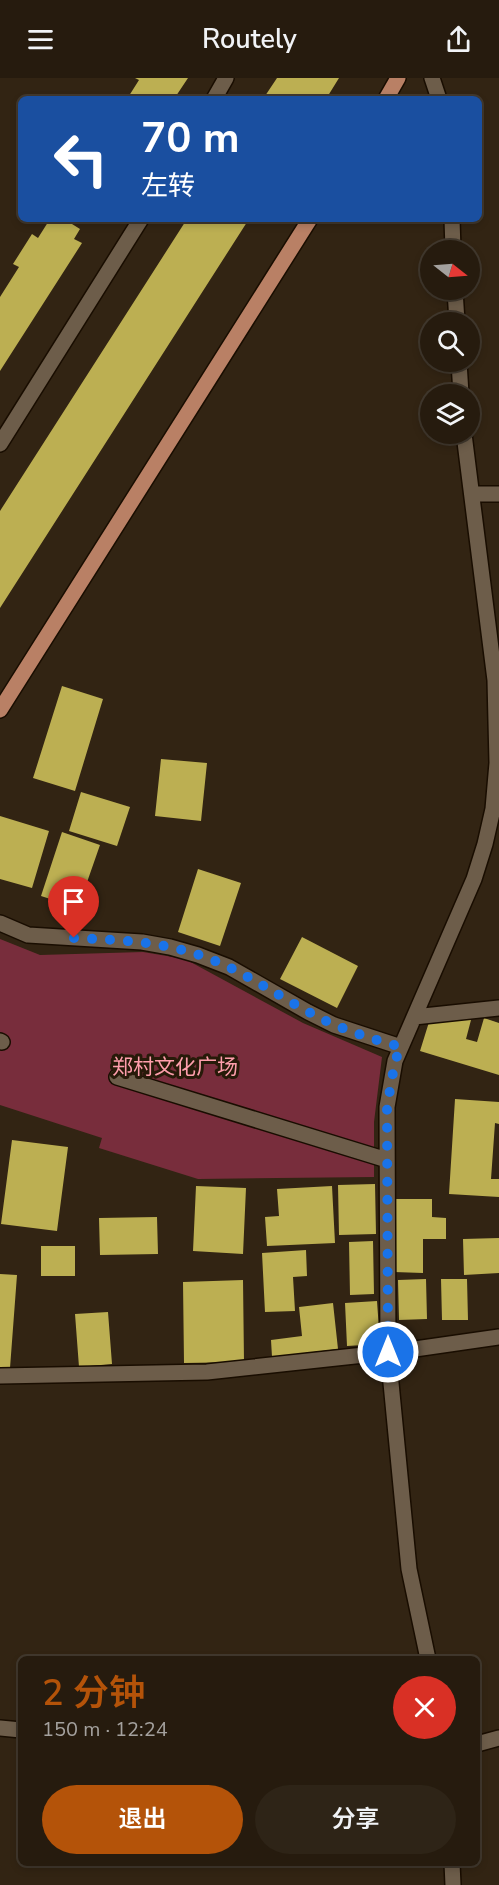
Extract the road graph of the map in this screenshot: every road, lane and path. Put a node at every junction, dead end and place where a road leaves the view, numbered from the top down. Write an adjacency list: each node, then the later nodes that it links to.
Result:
1 (226, 78): 4 (street)
2 (398, 78): 5 (main road)
3 (432, 78): 6 (street)
4 (216, 96)
5 (388, 96)
6 (438, 96)
7 (139, 222): 11 (street)
8 (308, 222): 15 (main road)
9 (452, 222): 10 (street)
10 (453, 240)
11 (0, 444)
12 (465, 444): 13 (street)
13 (472, 494): 14 (street); 18 (street)
14 (499, 494)
15 (0, 710)
16 (0, 923): 19 (street)
17 (499, 1008): 18 (street)
18 (414, 1017): 19 (street)
19 (401, 1047): 21 (street)
20 (117, 1077): 21 (street)
21 (387, 1160): 23 (street)
22 (499, 1337): 23 (street)
23 (388, 1352): 24 (street); 25 (street)
24 (0, 1376)
25 (427, 1656)
26 (0, 1728): 27 (street)
27 (18, 1730)
28 (499, 1738): 29 (street)
29 (480, 1743)
30 (452, 1866): 31 (street)
31 (453, 1885)

